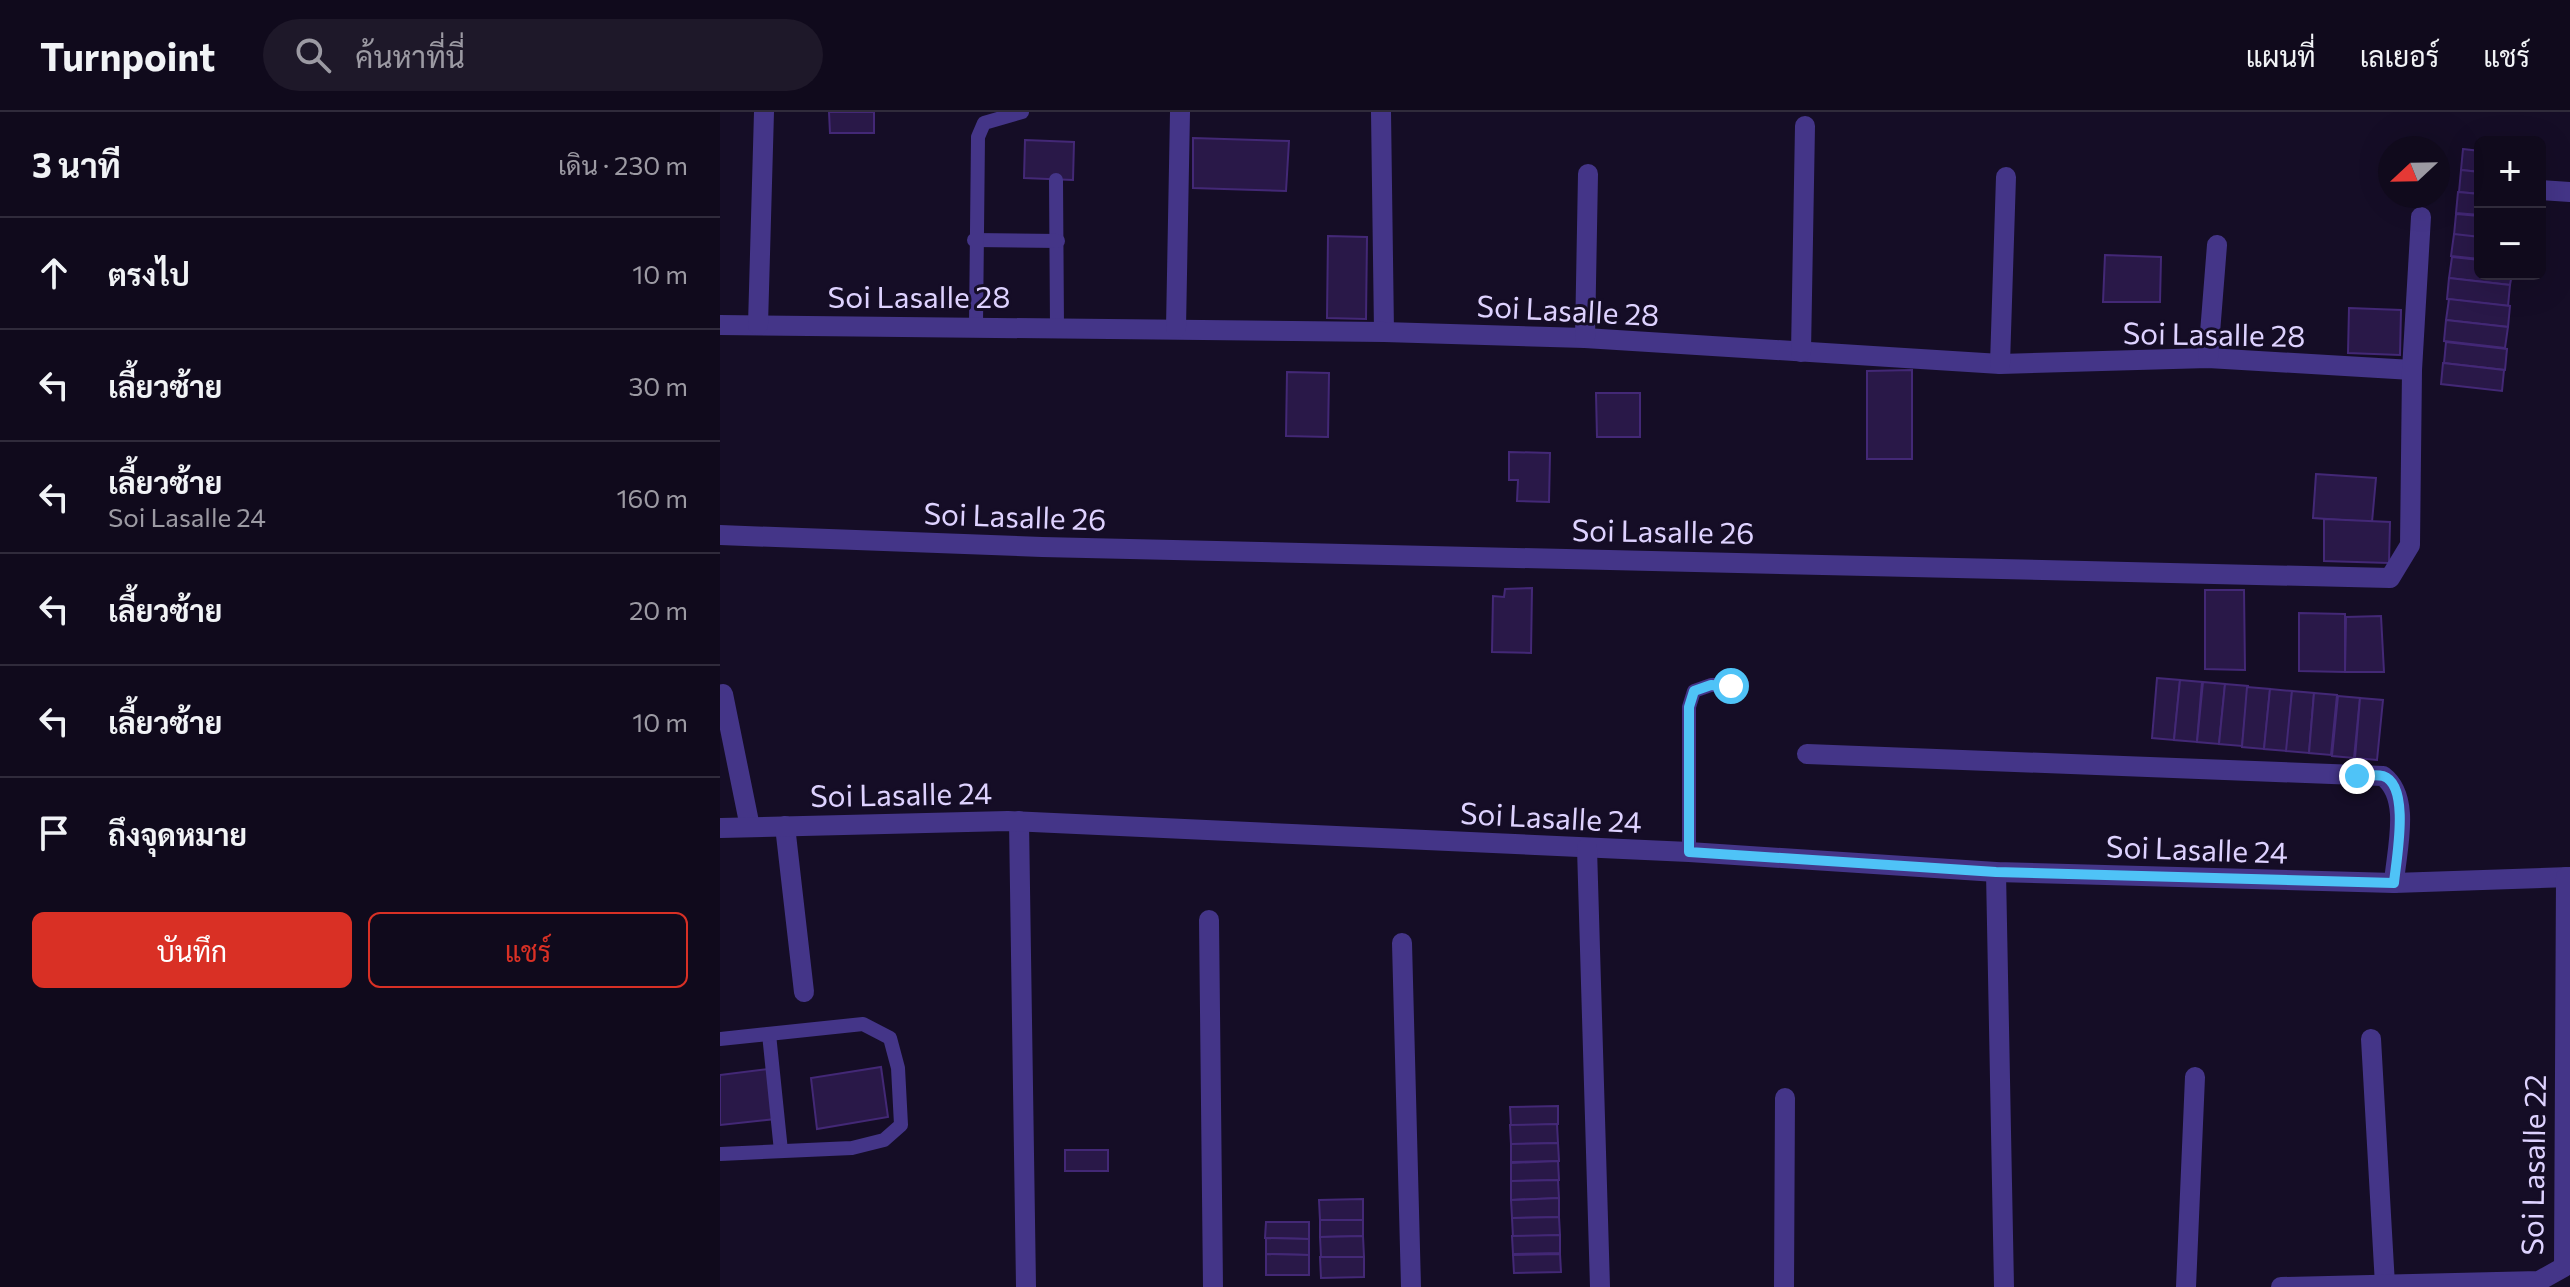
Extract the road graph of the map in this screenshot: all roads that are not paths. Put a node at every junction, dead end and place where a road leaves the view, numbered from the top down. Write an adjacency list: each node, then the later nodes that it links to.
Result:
1 (764, 112): 16 (street)
2 (1022, 112): 12 (lane)
3 (1180, 112): 19 (street)
4 (1381, 112): 20 (street)
5 (1805, 126): 22 (street)
6 (1588, 174): 21 (street)
7 (2006, 177): 24 (street)
8 (1056, 180): 13 (lane)
9 (2546, 190): 10 (street)
10 (2570, 192)
11 (2421, 217): 25 (street)
12 (974, 240): 13 (lane); 17 (lane)
13 (1058, 241): 18 (lane)
14 (2217, 245): 23 (street)
15 (720, 325): 16 (street, Soi Lasalle 28)
16 (758, 325): 17 (street, Soi Lasalle 28)
17 (976, 325): 18 (street, Soi Lasalle 28)
18 (1057, 326): 19 (street, Soi Lasalle 28)
19 (1176, 328): 20 (street, Soi Lasalle 28)
20 (1384, 332): 21 (street, Soi Lasalle 28)
21 (1585, 338): 22 (street, Soi Lasalle 28)
22 (1801, 352): 24 (street, Soi Lasalle 28)
23 (2208, 358): 24 (street, Soi Lasalle 28); 25 (street, Soi Lasalle 28)
24 (2000, 364)
25 (2412, 370): 26 (street, Soi Lasalle 26)
26 (720, 535)
27 (1742, 684): 35 (lane)
28 (723, 694): 32 (street)
29 (1807, 754): 38 (street)
30 (1019, 821): 31 (street, Soi Lasalle 24); 34 (street, Soi Lasalle 24); 51 (street)
31 (785, 826): 32 (street, Soi Lasalle 24); 41 (street)
32 (750, 827): 33 (street, Soi Lasalle 24)
33 (720, 828)
34 (1587, 848): 35 (street, Soi Lasalle 24); 54 (street)
35 (1689, 852): 36 (street, Soi Lasalle 24)
36 (1996, 872): 38 (street, Soi Lasalle 24); 56 (street)
37 (2568, 877): 38 (street, Soi Lasalle 24); 45 (street, Soi Lasalle 22)
38 (2394, 883)
39 (1209, 920): 52 (street)
40 (1402, 943): 53 (street)
41 (804, 992)
42 (769, 1034): 43 (lane); 48 (lane); 48 (lane)
43 (720, 1039)
44 (2371, 1039): 50 (street)
45 (2567, 1074): 50 (street, Soi Lasalle 22)
46 (2195, 1077): 57 (street)
47 (1785, 1098): 55 (street)
48 (781, 1151): 49 (lane)
49 (720, 1154)
50 (2385, 1285): 58 (street, Soi Lasalle 22)
51 (1026, 1287)
52 (1213, 1287)
53 (1411, 1287)
54 (1600, 1287)
55 (1784, 1287)
56 (2004, 1287)
57 (2186, 1287)
58 (2281, 1287)

